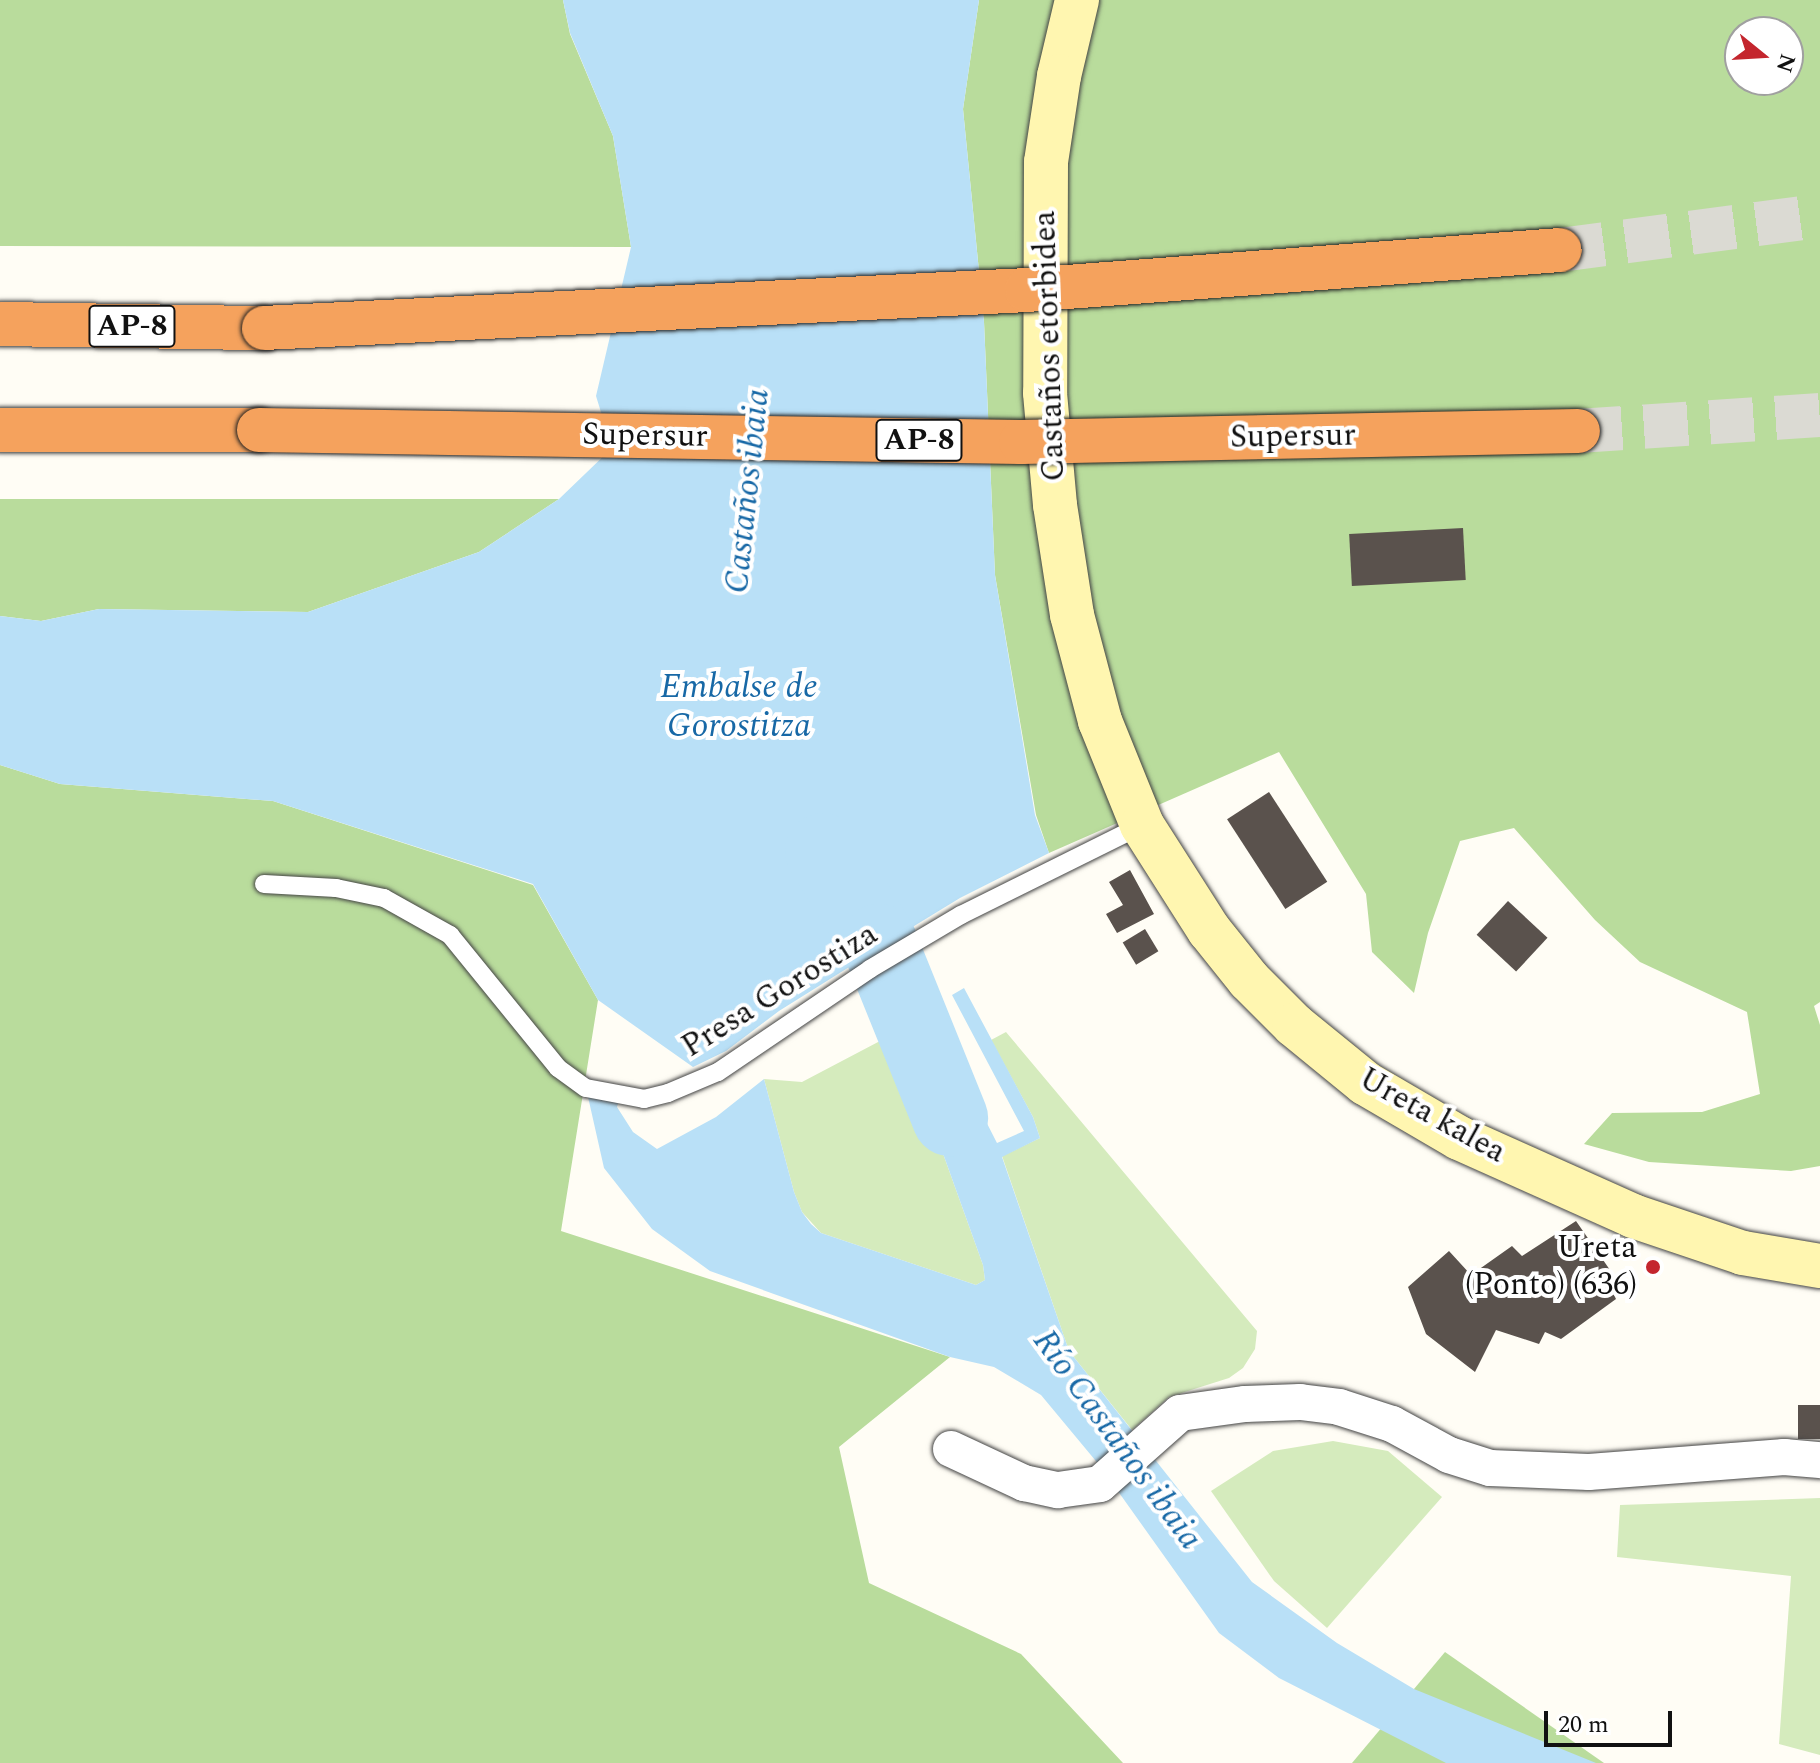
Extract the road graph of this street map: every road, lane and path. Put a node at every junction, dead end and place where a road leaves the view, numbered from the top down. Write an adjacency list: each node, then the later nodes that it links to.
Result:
1 (1077, 0): 6 (street, Castaños etorbidea)
2 (1560, 250): 3 (highway, AP-8, bridge)
3 (0, 324)
4 (0, 430): 5 (highway, Supersur / AP-8, bridge)
5 (1578, 431)
6 (1142, 825): 7 (lane, Presa Gorostiza); 8 (street, Ureta kalea)
7 (264, 884)
8 (1820, 1266)
9 (951, 1449): 10 (street)
10 (1820, 1460)

